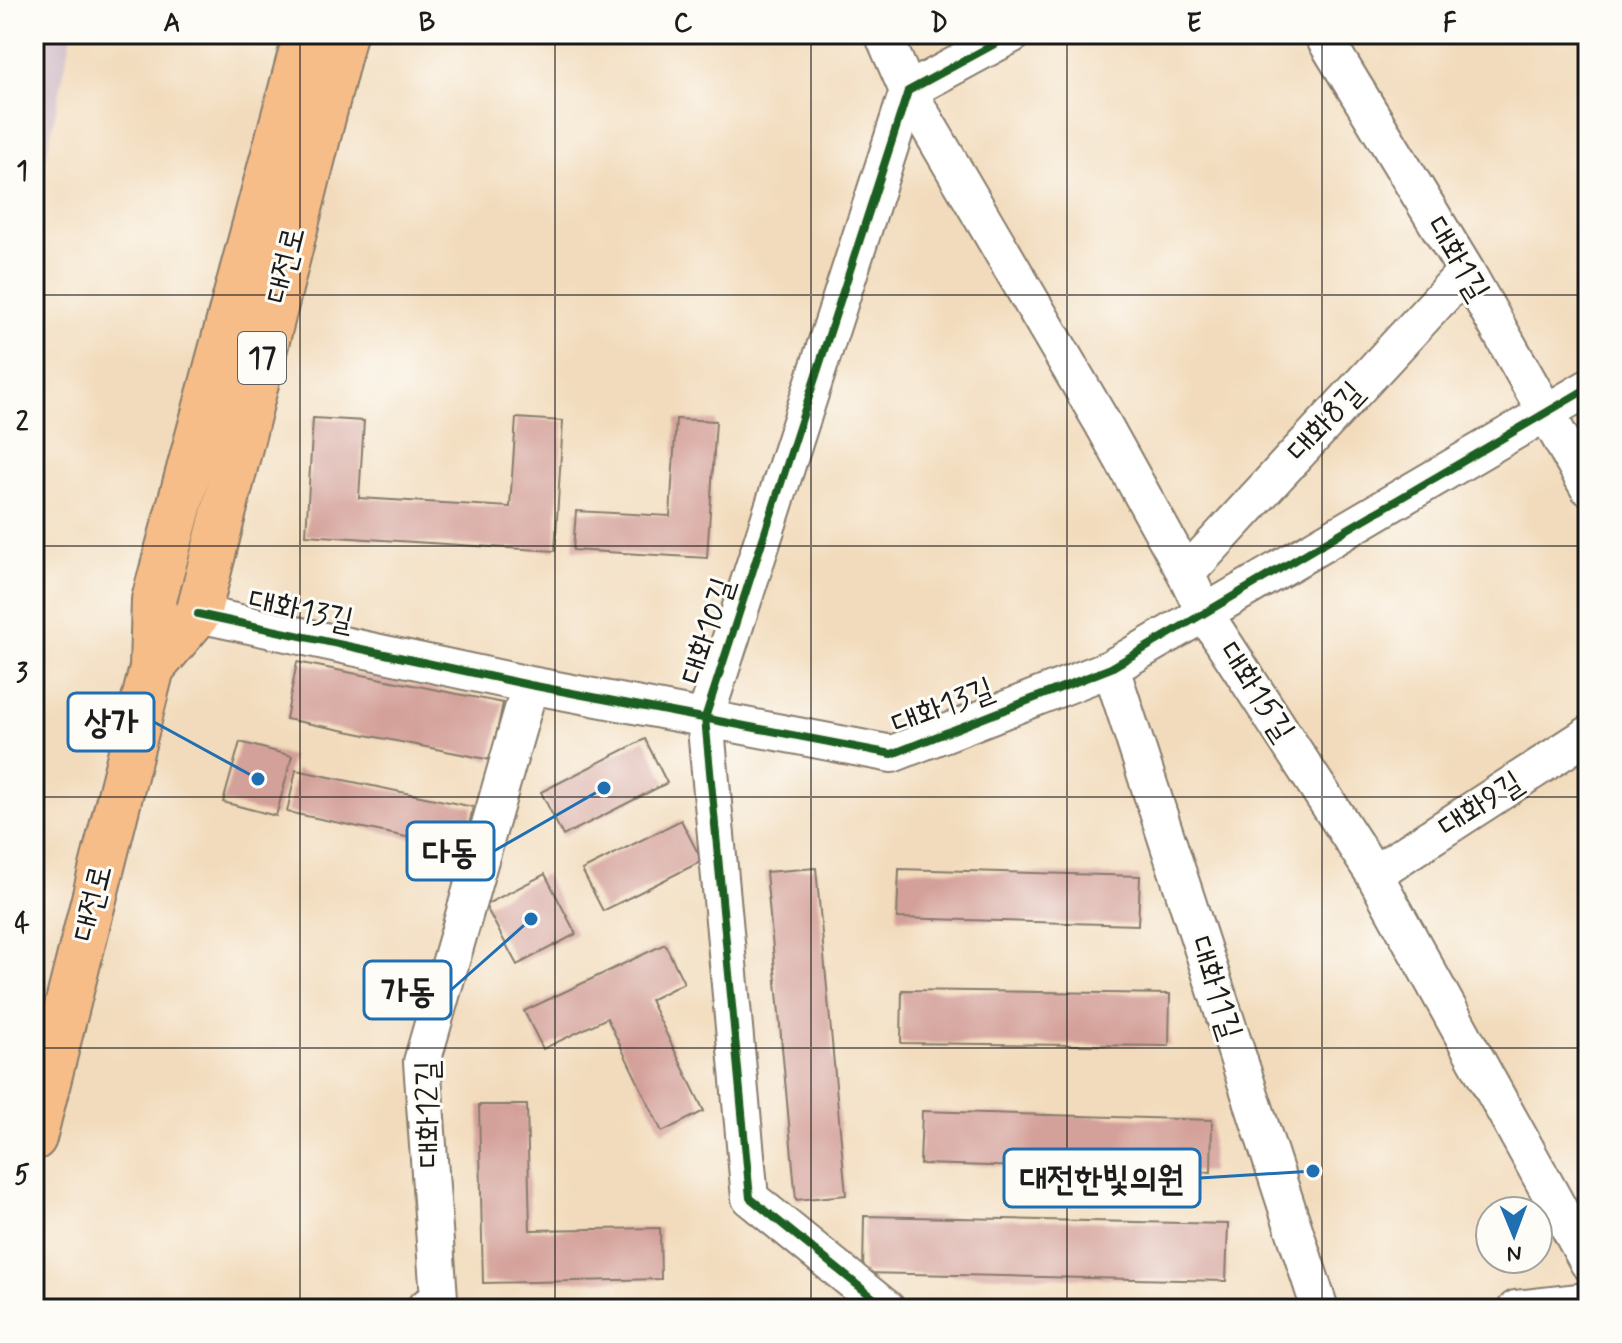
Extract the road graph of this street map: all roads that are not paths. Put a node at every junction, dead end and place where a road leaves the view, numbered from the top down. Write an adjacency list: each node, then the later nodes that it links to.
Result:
1 (306, 34): 14 (main road, 대전로 / 17)
2 (344, 34): 12 (main road, 대전로 / 17)
3 (883, 34): 6 (street, 대화15길)
4 (1013, 34): 6 (street)
5 (1322, 34): 7 (street, 대화1길)
6 (908, 91): 11 (street, 대화15길); 17 (street, 대화10길)
7 (1466, 271): 9 (street, 대화1길); 11 (street, 대화8길)
8 (1588, 388): 9 (street, 대화13길)
9 (1546, 413): 10 (street, 대화1길); 13 (street, 대화13길)
10 (1588, 487)
11 (1186, 574): 13 (street, 대화15길)
12 (198, 614): 14 (main road, 대전로 / 17); 16 (street, 대화13길)
13 (1205, 614): 15 (street, 대화13길); 19 (street, 대화15길)
14 (152, 668): 20 (main road, 대전로 / 17)
15 (1111, 668): 17 (street, 대화13길); 25 (street, 대화11길)
16 (530, 685): 17 (street, 대화13길); 23 (street, 대화12길)
17 (705, 718): 24 (street, 대화10길)
18 (1588, 735): 19 (street, 대화9길)
19 (1374, 874): 21 (street, 대화15길)
20 (34, 1138)
21 (1588, 1262)
22 (1588, 1301): 26 (street)
23 (424, 1309)
24 (887, 1309)
25 (1320, 1309)
26 (1516, 1309)

